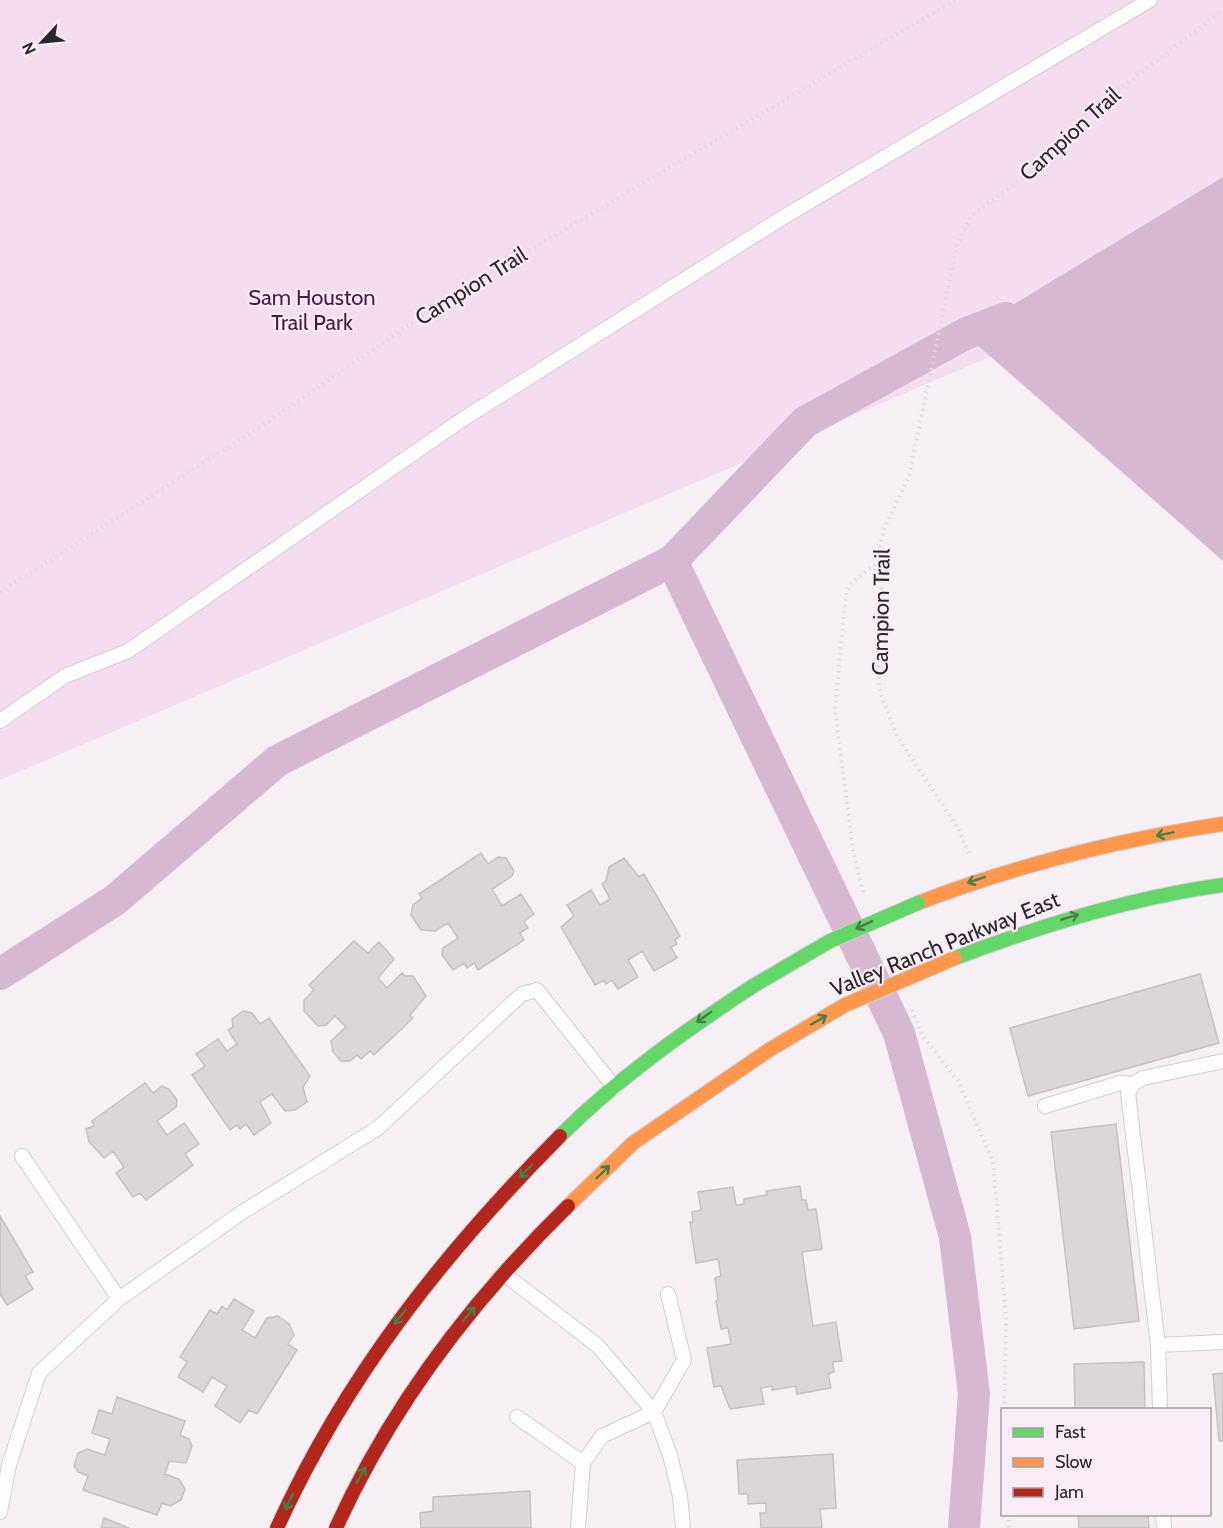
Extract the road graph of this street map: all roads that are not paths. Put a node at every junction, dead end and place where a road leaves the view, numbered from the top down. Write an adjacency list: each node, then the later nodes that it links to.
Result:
1 (1150, 0): 2 (lane)
2 (0, 721)
3 (1223, 824): 7 (main road, Valley Ranch Parkway East, one-way to 7, bridge)
4 (1223, 885): 10 (main road, Valley Ranch Parkway East, one-way to 4, bridge)
5 (1223, 1061): 6 (lane)
6 (1133, 1084): 8 (lane); 14 (lane)
7 (615, 1088): 12 (lane); 20 (main road, Valley Ranch Parkway East, one-way to 20)
8 (1045, 1106)
9 (22, 1156): 12 (lane)
10 (499, 1270): 16 (lane); 21 (main road, Valley Ranch Parkway East, one-way to 10)
11 (668, 1294): 16 (lane)
12 (119, 1299): 19 (lane)
13 (1223, 1342): 14 (lane)
14 (1158, 1345): 15 (lane)
15 (1160, 1408)
16 (654, 1412): 18 (lane); 23 (lane)
17 (517, 1417): 18 (lane)
18 (583, 1462): 22 (lane)
19 (0, 1512)
20 (277, 1528)
21 (336, 1528)
22 (578, 1528)
23 (683, 1528)

